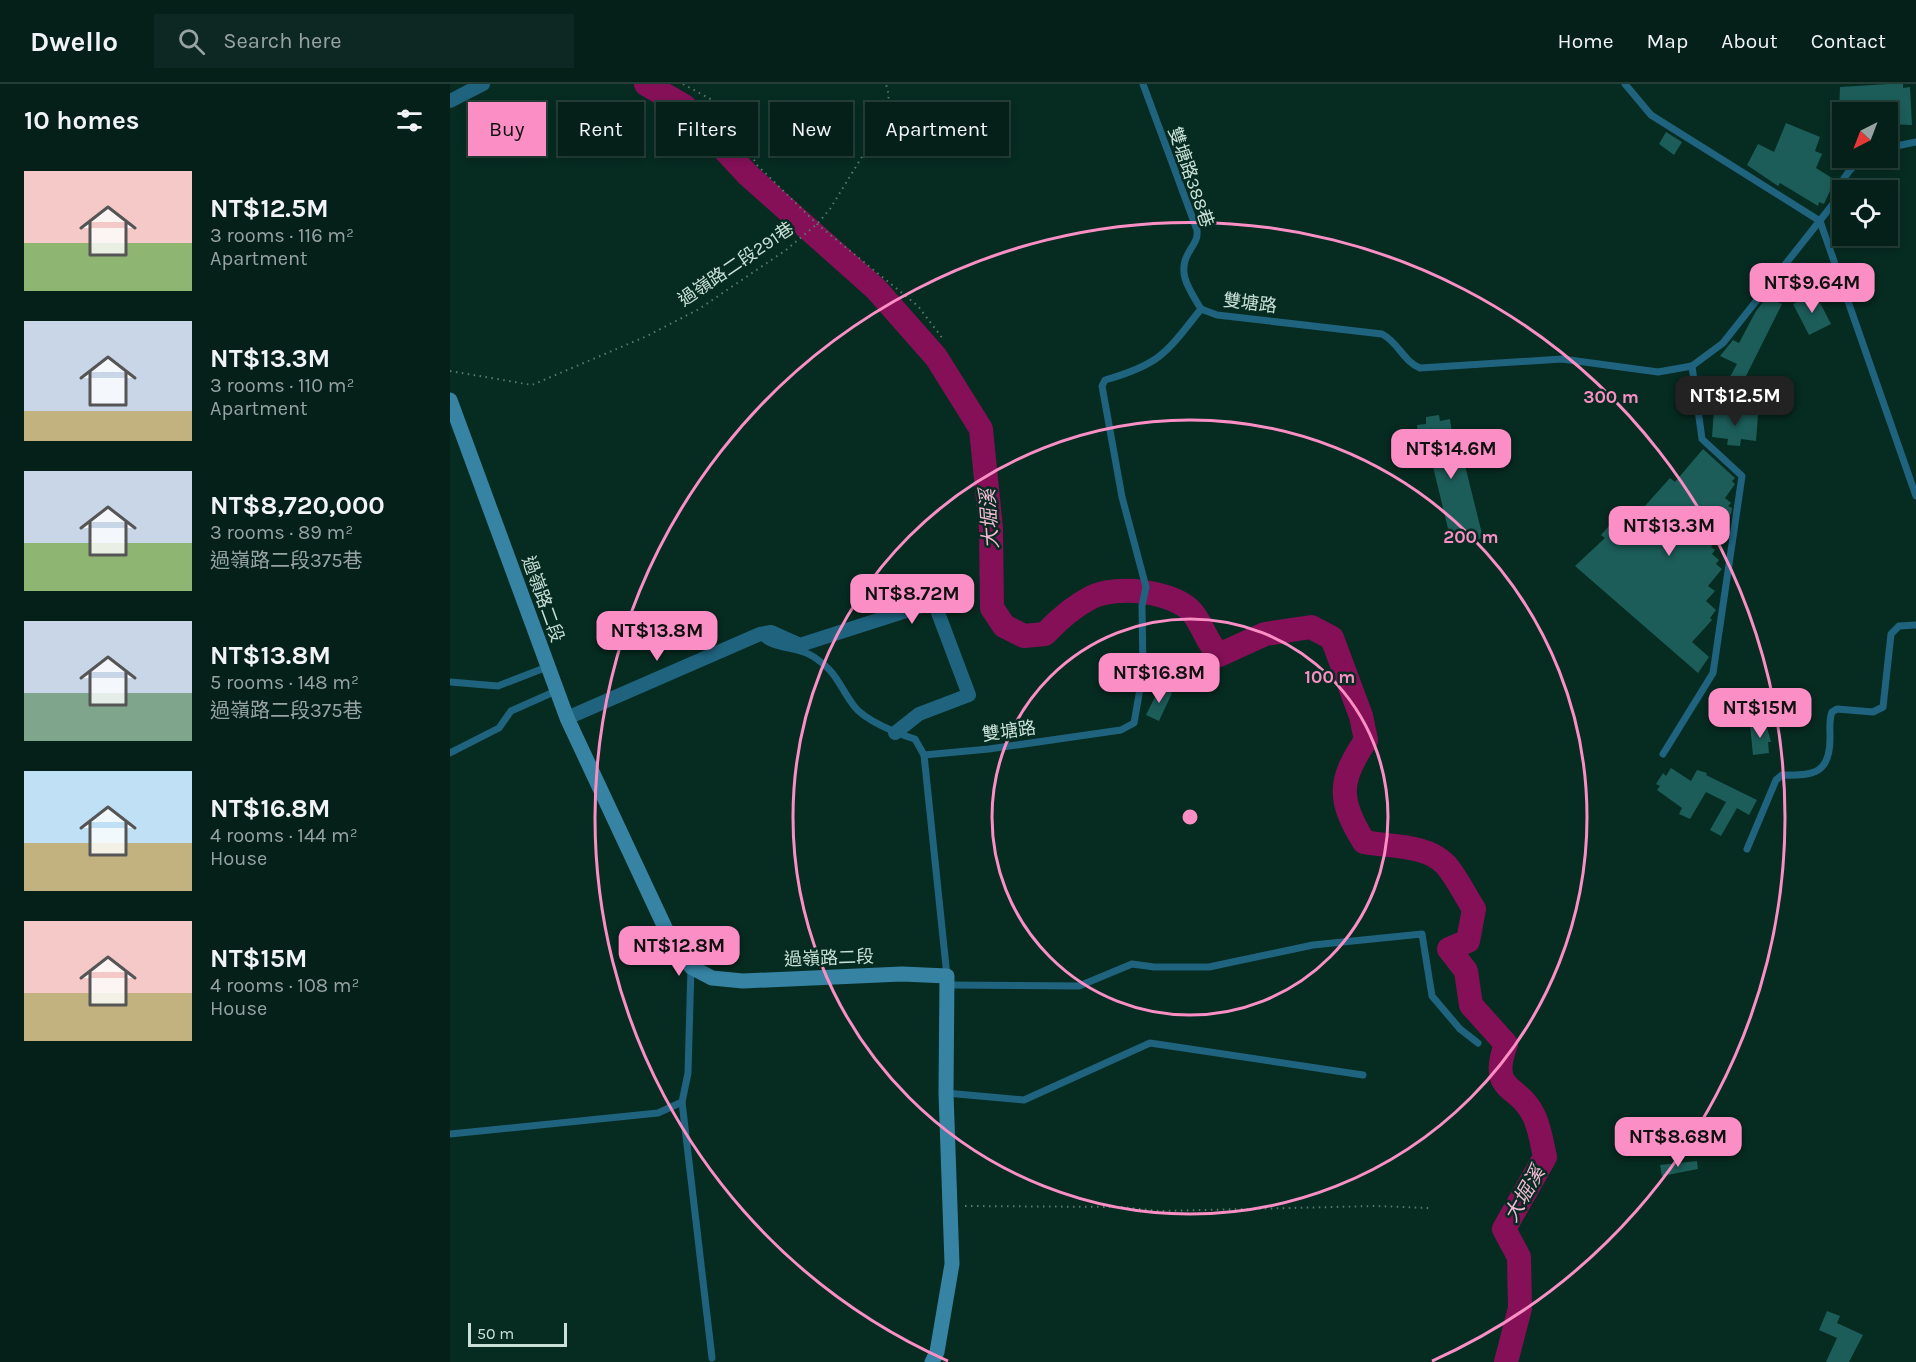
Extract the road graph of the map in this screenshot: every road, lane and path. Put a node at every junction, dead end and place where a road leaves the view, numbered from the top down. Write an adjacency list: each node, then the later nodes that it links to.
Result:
1 (483, 84): 6 (street)
2 (683, 84): 11 (path)
3 (886, 84): 11 (path, 過嶺路二段291巷)
4 (1143, 84): 12 (lane, 雙塘路388巷)
5 (1624, 84): 10 (lane)
6 (450, 101)
7 (1916, 142): 8 (lane)
8 (1898, 146)
9 (1850, 168): 10 (lane, 雙塘路)
10 (1820, 221): 14 (lane, 雙塘路); 17 (lane)
11 (817, 224): 13 (path); 15 (path, 過嶺路二段291巷)
12 (1201, 309): 14 (lane, 雙塘路); 27 (lane, 雙塘路)
13 (943, 339)
14 (1692, 366): 26 (lane)
15 (450, 371)
16 (450, 400): 20 (street, 過嶺路二段)
17 (1916, 496)
18 (1916, 625): 28 (lane)
19 (760, 634): 23 (street); 24 (lane); 24 (street)
20 (547, 667): 21 (lane); 22 (street, 過嶺路二段)
21 (450, 682)
22 (556, 691): 23 (street, 過嶺路二段); 25 (lane)
23 (567, 718): 29 (street, 過嶺路二段)
24 (894, 733): 27 (lane)
25 (450, 753)
26 (1663, 754)
27 (924, 755): 30 (lane)
28 (1747, 849)
29 (691, 967): 30 (street, 過嶺路二段); 34 (lane)
30 (947, 980): 31 (lane); 33 (street)
31 (1478, 1043)
32 (1363, 1075): 33 (lane)
33 (946, 1093): 36 (street)
34 (682, 1102): 35 (lane); 38 (lane)
35 (450, 1134)
36 (952, 1206): 37 (path); 39 (street)
37 (1430, 1208)
38 (712, 1358)
39 (932, 1362)

